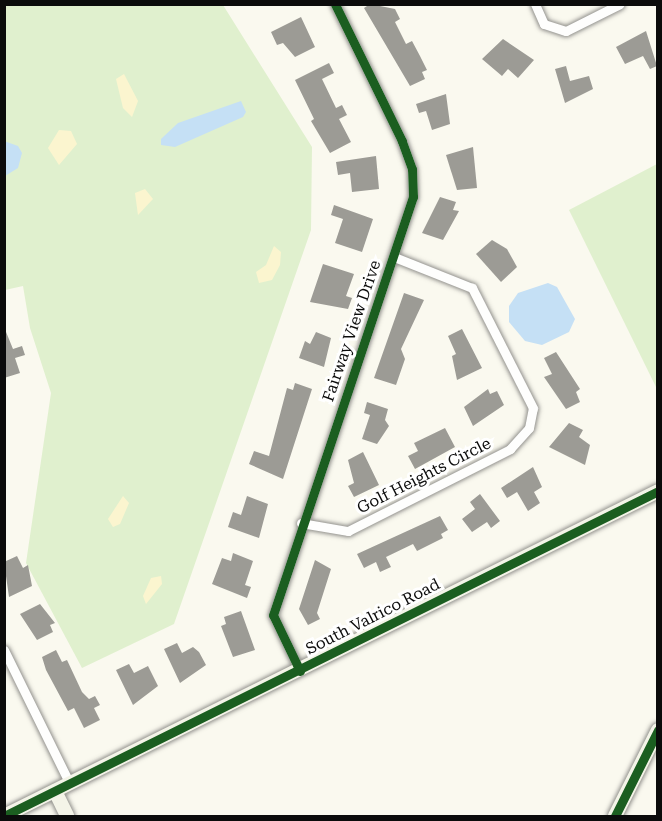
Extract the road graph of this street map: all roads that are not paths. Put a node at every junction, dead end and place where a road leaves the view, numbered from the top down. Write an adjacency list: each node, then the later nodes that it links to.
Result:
1 (335, 4): 4 (street, Fairway View Drive)
2 (535, 4): 3 (street)
3 (620, 4)
4 (394, 257): 6 (street, Fairway View Drive); 6 (street, Golf Heights Circle)
5 (657, 491): 8 (street, South Valrico Road)
6 (302, 523): 8 (street, Fairway View Drive)
7 (4, 650): 10 (street)
8 (300, 670): 10 (street, South Valrico Road)
9 (657, 730): 14 (street)
10 (70, 784): 11 (street, South Valrico Road)
11 (55, 791): 12 (street, South Valrico Road); 13 (street)
12 (4, 816)
13 (67, 816)
14 (615, 816)

